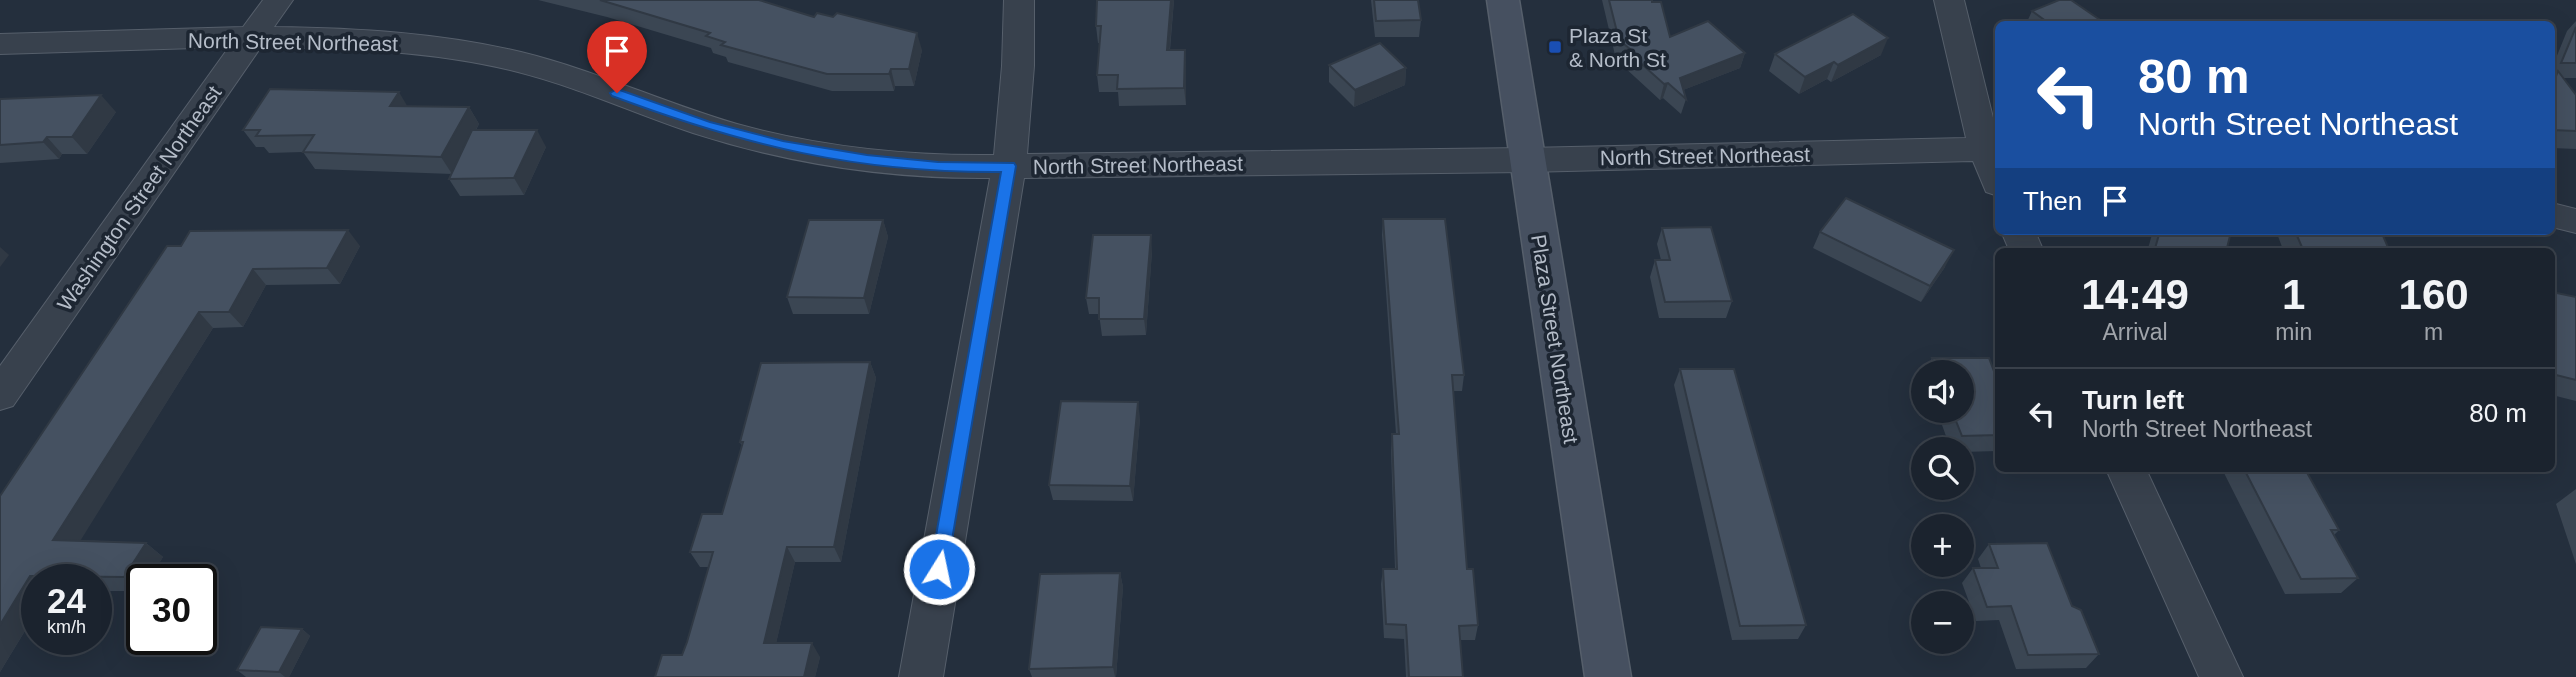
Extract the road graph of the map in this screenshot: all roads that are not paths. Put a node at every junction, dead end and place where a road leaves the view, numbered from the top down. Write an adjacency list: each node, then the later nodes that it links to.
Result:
1 (278, 0): 5 (street, Washington Street Northeast)
2 (1019, 0): 9 (street)
3 (1503, 0): 8 (main road, Plaza Street Northeast)
4 (1949, 0): 7 (street)
5 (251, 38): 6 (street, North Street Northeast); 9 (street, North Street Northeast); 13 (street, Washington Street Northeast)
6 (0, 44)
7 (1992, 149): 8 (street, North Street Northeast); 10 (street)
8 (1527, 160): 9 (street, North Street Northeast); 16 (main road, Plaza Street Northeast)
9 (1009, 166): 15 (street)
10 (1995, 166)
11 (2555, 216): 12 (street)
12 (2576, 221)
13 (0, 395)
14 (2127, 472): 17 (street)
15 (921, 677)
16 (1608, 677)
17 (2221, 677)

